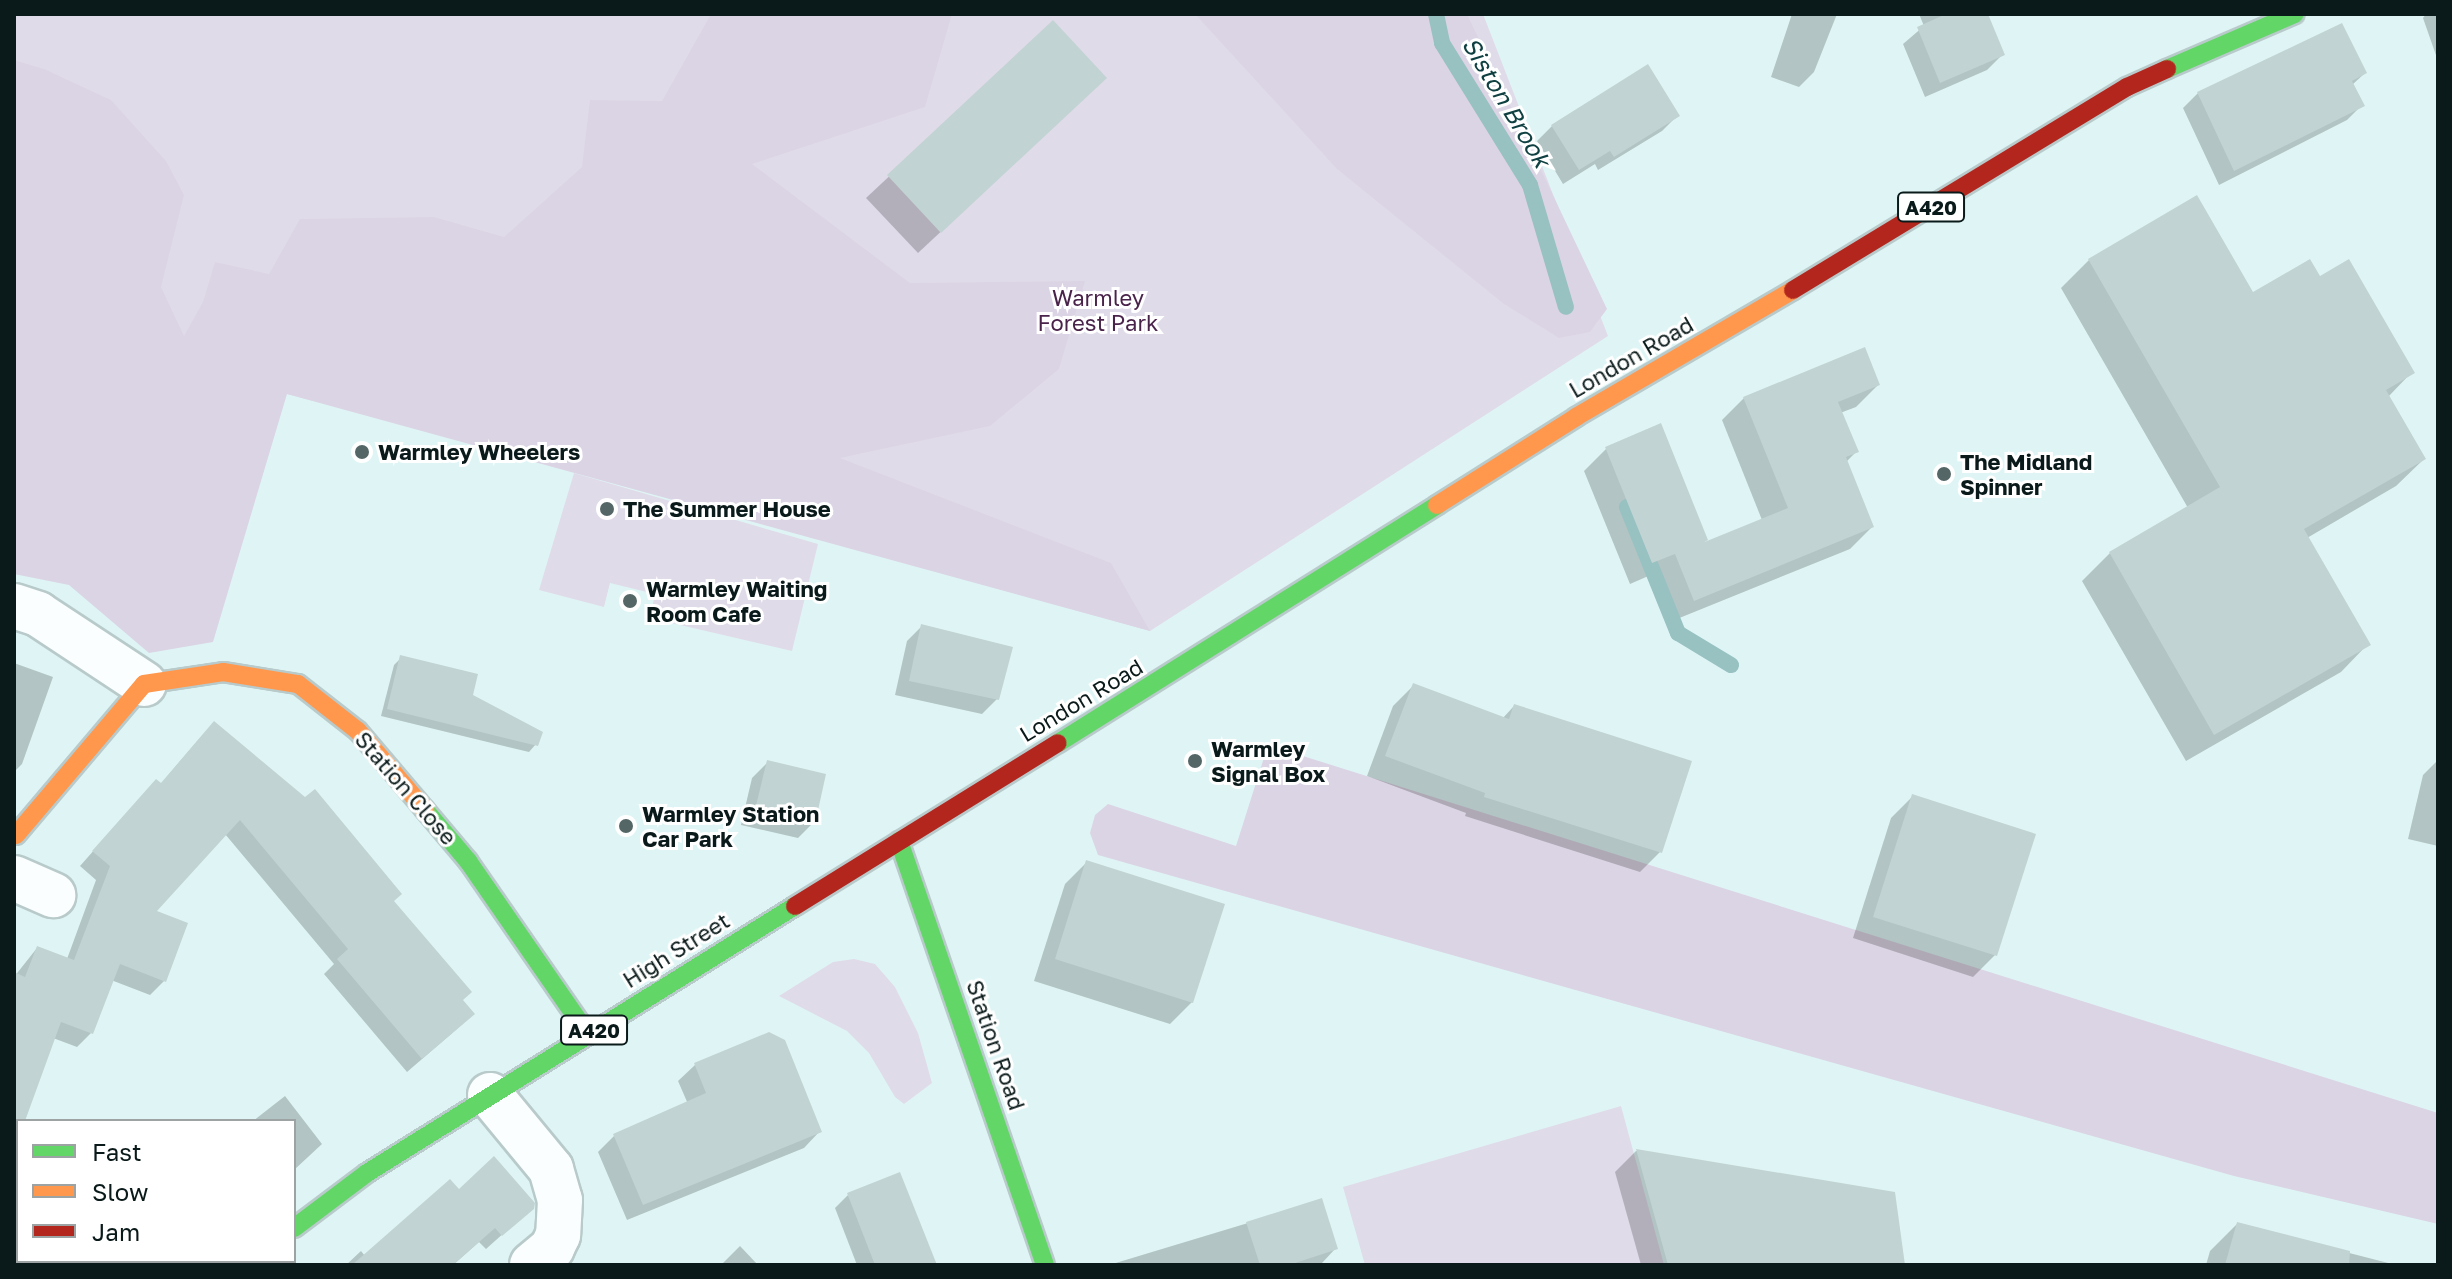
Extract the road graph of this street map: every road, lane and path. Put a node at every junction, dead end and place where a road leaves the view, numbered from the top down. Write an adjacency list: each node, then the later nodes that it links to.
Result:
1 (2295, 14): 4 (main road, London Road / A420)
2 (14, 606): 3 (street)
3 (144, 684): 5 (main road); 7 (main road, Station Close)
4 (1008, 772): 6 (main road, High Street / A420)
5 (16, 835)
6 (899, 841): 7 (main road, High Street / A420); 11 (main road, Station Road)
7 (588, 1034): 8 (main road, High Street / A420)
8 (490, 1095): 9 (main road, High Street / A420); 10 (street)
9 (296, 1226)
10 (532, 1265)
11 (1045, 1265)

